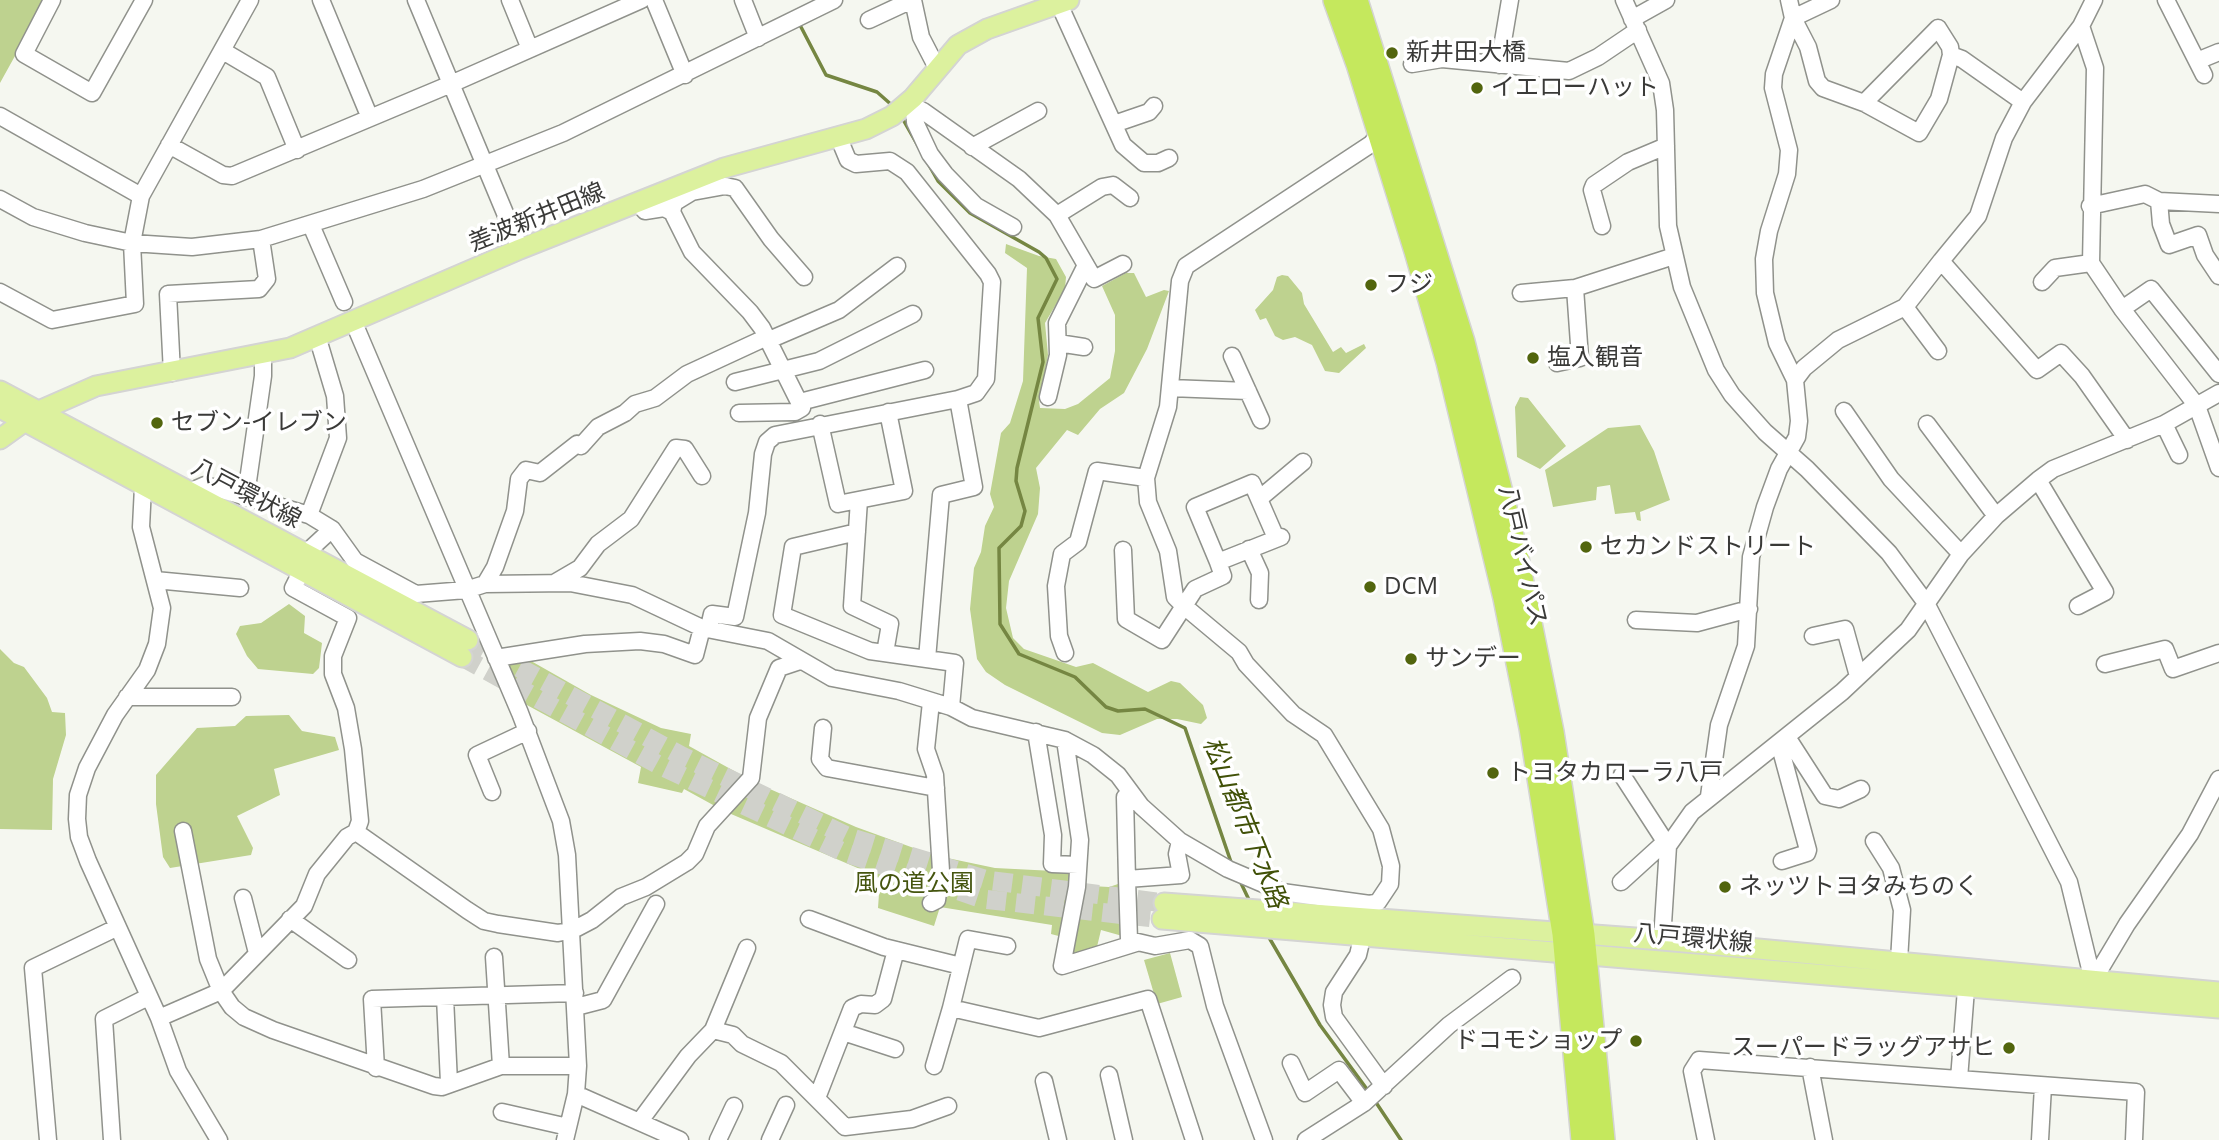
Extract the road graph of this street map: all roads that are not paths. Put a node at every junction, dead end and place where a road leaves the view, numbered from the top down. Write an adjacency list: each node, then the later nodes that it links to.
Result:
1 (52, 0): 2 (street)
2 (144, 0)
3 (250, 0): 28 (street)
4 (321, 0): 43 (street)
5 (416, 0): 35 (street)
6 (510, 0): 27 (street)
7 (640, 0): 27 (street)
8 (654, 0): 34 (street)
9 (743, 0): 26 (street)
10 (834, 0): 26 (street)
11 (912, 0): 23 (street); 33 (street)
12 (1335, 0): 45 (highway, 八戸バイパス)
13 (1356, 0): 36 (highway, 八戸バイパス)
14 (1510, 0): 32 (street)
15 (1624, 0): 24 (street)
16 (1666, 0): 24 (street)
17 (1789, 0): 22 (street)
18 (1830, 0): 22 (street)
19 (2094, 0): 25 (street)
20 (2166, 0): 29 (street)
21 (1064, 2): 33 (main road, 差波新井田線); 44 (street)
22 (1793, 18): 38 (street); 98 (street)
23 (869, 20)
24 (1635, 24): 32 (street); 48 (street)
25 (2081, 26): 37 (street); 60 (street)
26 (758, 38): 34 (street)
27 (530, 49): 35 (street)
28 (223, 51): 47 (street); 50 (street)
29 (2219, 52)
30 (1951, 55): 37 (street); 38 (street); 38 (street)
31 (1412, 64): 32 (street)
32 (1499, 65)
33 (937, 68): 39 (main road, 差波新井田線)
34 (685, 75): 52 (street)
35 (451, 85): 43 (street); 52 (street)
36 (1389, 101): 45 (street); 198 (highway, 八戸バイパス)
37 (2023, 102): 70 (street)
38 (1864, 103)
39 (910, 106): 46 (main road, 差波新井田線); 49 (street); 65 (street)
40 (1154, 106): 44 (street)
41 (1038, 111): 49 (street)
42 (0, 116): 54 (street)
43 (370, 118): 50 (street)
44 (1114, 124): 51 (street)
45 (1381, 135): 100 (street); 198 (highway, 八戸バイパス)
46 (838, 136): 53 (main road, 差波新井田線); 105 (street)
47 (169, 145): 50 (street); 54 (street)
48 (1666, 146): 64 (street); 69 (street)
49 (972, 147): 62 (street)
50 (297, 150)
51 (1169, 158)
52 (485, 165): 63 (street); 68 (street)
53 (690, 187): 58 (main road, 差波新井田線); 61 (street); 76 (street)
54 (141, 196): 67 (street)
55 (1130, 198): 62 (street)
56 (0, 199): 67 (street)
57 (2159, 201): 59 (street); 60 (street); 75 (street)
58 (638, 203): 61 (street); 68 (main road, 差波新井田線)
59 (2219, 204)
60 (2090, 206): 71 (street)
61 (672, 212): 87 (street)
62 (1057, 215): 73 (street)
63 (311, 225): 66 (street); 81 (street)
64 (1602, 226)
65 (1013, 227)
66 (261, 239): 67 (street); 96 (street)
67 (132, 243): 79 (street)
68 (520, 249): 85 (main road, 差波新井田線)
69 (1674, 256): 78 (street); 119 (street)
70 (1941, 261): 82 (street); 118 (street)
71 (2091, 263): 77 (street); 83 (street)
72 (1123, 264): 73 (street)
73 (1086, 265): 88 (street)
74 (897, 266): 87 (street)
75 (2219, 275)
76 (804, 276)
77 (2042, 282)
78 (1575, 288): 80 (street); 93 (street)
79 (0, 292)
80 (1521, 293)
81 (344, 302)
82 (1905, 307): 90 (street); 98 (street)
83 (2122, 309): 97 (street); 107 (street)
84 (914, 314): 95 (street)
85 (354, 323): 86 (main road, 差波新井田線); 144 (street)
86 (318, 339): 91 (main road, 差波新井田線); 131 (street)
87 (768, 339): 95 (street); 142 (street)
88 (1058, 343): 89 (street); 104 (street)
89 (1084, 347)
90 (1938, 351)
91 (263, 356): 96 (main road, 差波新井田線); 128 (street)
92 (1232, 356): 102 (street)
93 (1557, 363)
94 (925, 370): 106 (street)
95 (785, 372): 99 (street); 106 (street)
96 (173, 373): 112 (main road, 差波新井田線)
97 (2219, 374)
98 (1795, 380): 119 (street)
99 (735, 383)
100 (1170, 388): 102 (street); 124 (street)
101 (0, 391): 112 (main road, 八戸環状線)
102 (1248, 391): 113 (street)
103 (2219, 393): 107 (street)
104 (1048, 397)
105 (958, 399): 110 (street); 158 (street)
106 (800, 402): 111 (street)
107 (2197, 407): 116 (street); 122 (street)
108 (0, 408): 112 (main road, 八戸環状線)
109 (1844, 411): 137 (street)
110 (888, 412): 114 (street); 130 (street)
111 (740, 413)
112 (32, 416): 117 (main road, 差波新井田線); 126 (main road, 八戸環状線); 127 (main road, 八戸環状線)
113 (1261, 420)
114 (820, 424): 130 (street); 151 (street)
115 (1927, 424): 132 (street)
116 (2164, 424): 118 (street); 120 (street)
117 (0, 439)
118 (2127, 440): 125 (street)
119 (1788, 454): 146 (street); 149 (street)
120 (2179, 455)
121 (1303, 462): 129 (street)
122 (2219, 468)
123 (702, 476): 141 (street)
124 (1146, 478): 147 (street); 155 (street)
125 (2038, 480): 132 (street); 148 (street)
126 (143, 487): 138 (main road, 八戸環状線); 140 (street)
127 (189, 492): 128 (street); 138 (main road, 八戸環状線)
128 (246, 495): 131 (street)
129 (1259, 499): 135 (street); 139 (street)
130 (859, 500): 134 (street)
131 (309, 515): 133 (street)
132 (1996, 516): 137 (street)
133 (332, 529): 138 (street); 144 (street)
134 (857, 532): 154 (street); 154 (street)
135 (1249, 549): 139 (street); 145 (street)
136 (1123, 550): 147 (street)
137 (1961, 554): 146 (street)
138 (303, 562): 153 (main road, 八戸環状線); 179 (street)
139 (1218, 562): 147 (street)
140 (155, 579): 143 (street); 162 (street)
141 (556, 582): 142 (street); 151 (street)
142 (485, 584): 144 (street)
143 (240, 588)
144 (466, 590): 157 (street)
145 (1259, 600)
146 (1926, 603): 161 (street); 208 (street)
147 (1184, 606): 193 (street)
148 (2077, 606)
149 (1749, 609): 150 (street); 176 (street)
150 (1636, 620)
151 (706, 627): 157 (street); 159 (street)
152 (1813, 636): 161 (street)
153 (465, 649)
154 (885, 653): 158 (street)
155 (1065, 653)
156 (2219, 653): 160 (street)
157 (496, 659): 167 (street)
158 (927, 659): 165 (street)
159 (800, 661): 164 (street); 195 (street)
160 (2105, 664)
161 (1858, 676): 170 (street)
162 (127, 697): 163 (street); 194 (street)
163 (232, 697)
164 (931, 702): 165 (street); 173 (street)
165 (951, 707): 168 (street)
166 (823, 728): 173 (street)
167 (528, 731): 175 (street); 195 (street)
168 (1036, 732): 169 (street); 184 (street)
169 (1065, 740): 180 (street); 184 (street)
170 (1783, 740): 174 (street); 176 (street); 183 (street)
171 (1622, 775): 182 (street)
172 (2219, 779): 208 (street)
173 (936, 788): 188 (street)
174 (1861, 789)
175 (492, 792)
176 (1709, 796): 182 (street)
177 (1125, 797): 185 (street)
178 (183, 831): 210 (street)
179 (356, 832): 191 (street); 195 (street)
180 (1180, 841): 185 (street); 193 (street)
181 (1874, 841): 205 (street)
182 (1667, 844): 186 (street); 196 (street)
183 (1782, 861)
184 (1078, 865): 197 (street)
185 (1127, 879): 197 (street)
186 (1621, 882)
187 (243, 898): 202 (street)
188 (931, 903)
189 (656, 904): 215 (street)
190 (1163, 911): 193 (main road, 八戸環状線)
191 (290, 919): 202 (street); 204 (street)
192 (809, 919): 201 (street)
193 (1367, 920): 198 (main road, 八戸環状線); 232 (street)
194 (116, 928): 214 (street); 243 (street)
195 (573, 930): 215 (street)
196 (1662, 940): 198 (main road, 八戸環状線); 205 (main road, 八戸環状線)
197 (1136, 943): 252 (street)
198 (1575, 944): 209 (main road, 八戸環状線); 254 (highway, 八戸バイパス); 255 (highway, 八戸バイパス)
199 (1007, 946): 206 (street)
200 (747, 948): 219 (street)
201 (896, 950): 206 (street); 220 (street)
202 (257, 953): 210 (street)
203 (495, 957): 212 (street)
204 (348, 960)
205 (1899, 961): 208 (main road, 八戸環状線)
206 (961, 967): 216 (street)
207 (1512, 978): 232 (street)
208 (2093, 981): 211 (main road, 八戸環状線)
209 (1966, 989): 217 (main road, 八戸環状線); 229 (street)
210 (221, 990): 218 (street); 227 (street)
211 (2219, 992)
212 (496, 995): 213 (street); 215 (street); 223 (street)
213 (444, 996): 227 (street); 231 (street)
214 (148, 997): 218 (street); 244 (street)
215 (575, 1000): 224 (street)
216 (951, 1008): 225 (street); 251 (street)
217 (2219, 1008)
218 (159, 1018): 245 (street)
219 (713, 1030): 235 (street); 241 (street)
220 (843, 1032): 221 (street); 235 (street)
221 (895, 1049)
222 (1291, 1063): 236 (street)
223 (501, 1066): 224 (street); 231 (street)
224 (578, 1066): 234 (street)
225 (934, 1066)
226 (1810, 1067): 229 (street); 256 (street); 257 (street)
227 (376, 1068): 231 (street)
228 (1109, 1075): 250 (street)
229 (1959, 1079): 233 (street)
230 (1044, 1081): 249 (street)
231 (449, 1083)
232 (1384, 1086): 236 (street)
233 (2043, 1086): 258 (street); 259 (street)
234 (576, 1094): 241 (street); 242 (street)
235 (817, 1098): 239 (street)
236 (1364, 1103): 253 (street)
237 (786, 1105): 248 (street)
238 (734, 1106): 247 (street)
239 (948, 1106)
240 (502, 1112): 242 (street)
241 (640, 1121): 246 (street)
242 (567, 1133)
243 (48, 1140)
244 (112, 1140)
245 (219, 1140)
246 (680, 1140)
247 (718, 1140)
248 (770, 1140)
249 (1058, 1140)
250 (1124, 1140)
251 (1195, 1140)
252 (1264, 1140)
253 (1306, 1140)
254 (1583, 1140)
255 (1603, 1140)
256 (1706, 1140)
257 (1824, 1140)
258 (2040, 1140)
259 (2134, 1140)

